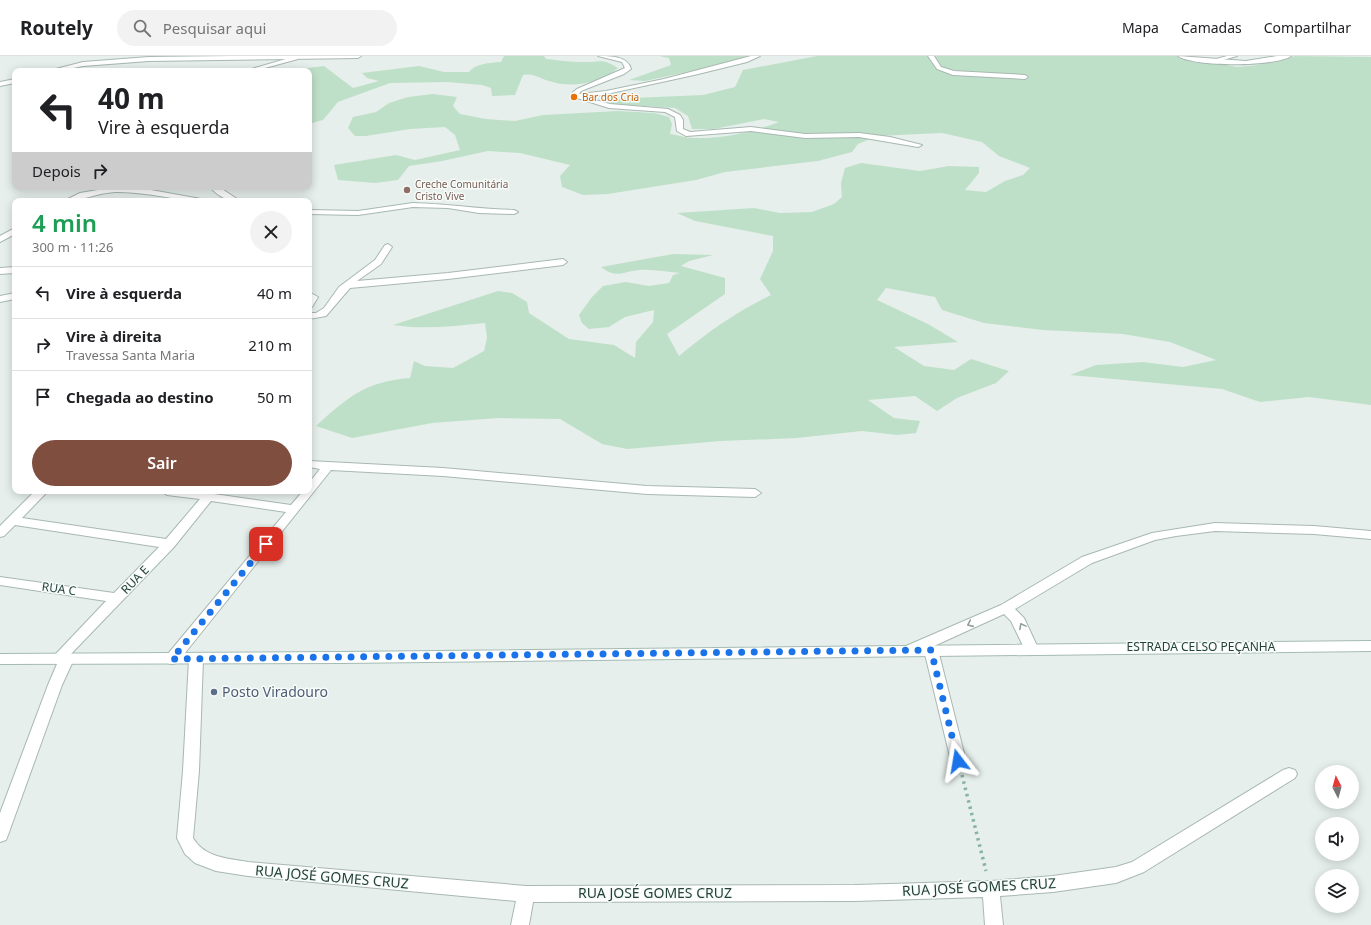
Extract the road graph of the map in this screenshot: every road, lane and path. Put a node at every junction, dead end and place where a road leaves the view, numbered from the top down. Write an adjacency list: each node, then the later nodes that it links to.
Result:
1 (358, 56): 8 (street)
2 (601, 56): 15 (street)
3 (757, 56): 15 (street)
4 (931, 56): 12 (street)
5 (1181, 56): 9 (street)
6 (1234, 56): 9 (lane)
7 (1288, 56): 9 (street)
8 (296, 58): 10 (street); 11 (lane)
9 (1212, 61)
10 (65, 68)
11 (259, 68)
12 (1024, 77)
13 (12, 82): 14 (street)
14 (0, 84)
15 (579, 97): 16 (street)
16 (918, 145)
17 (100, 190): 20 (street)
18 (126, 190): 21 (street)
19 (217, 190): 22 (street)
20 (75, 198)
21 (178, 198)
22 (230, 198)
23 (312, 212): 24 (street)
24 (514, 212)
25 (12, 233): 26 (street)
26 (0, 239)
27 (388, 247): 31 (street)
28 (563, 262): 31 (street)
29 (12, 270): 30 (street)
30 (0, 271)
31 (347, 285): 34 (street)
32 (12, 297): 33 (lane)
33 (0, 299)
34 (312, 316)
35 (312, 464): 36 (street)
36 (328, 466): 37 (street); 38 (street)
37 (312, 487)
38 (755, 493)
39 (38, 494): 44 (street)
40 (188, 494): 42 (street)
41 (306, 494): 43 (street)
42 (208, 497): 43 (street); 47 (street, RUA E)
43 (294, 509): 57 (street)
44 (13, 521): 45 (street); 47 (street)
45 (0, 533)
46 (1371, 535): 50 (street)
47 (169, 544): 49 (street, RUA E)
48 (0, 581): 49 (street, RUA C)
49 (117, 598): 56 (street, RUA E)
50 (1006, 608): 52 (street, one-way to 50); 53 (street, one-way to 53)
51 (1371, 646): 52 (street, ESTRADA CELSO PEÇANHA)
52 (1031, 648): 54 (street, ESTRADA CELSO PEÇANHA)
53 (911, 650): 54 (street, ESTRADA CELSO PEÇANHA); 58 (street, ESTRADA CELSO PEÇANHA)
54 (931, 650): 59 (street)
55 (0, 659): 56 (street, ESTRADA CELSO PEÇANHA)
56 (62, 659): 57 (street, ESTRADA CELSO PEÇANHA); 61 (street, RUA E)
57 (172, 659): 58 (street, ESTRADA CELSO PEÇANHA)
58 (196, 659): 63 (street, RUA JOSÉ GOMES CRUZ)
59 (958, 761): 62 (path)
60 (1290, 774): 62 (street, RUA JOSÉ GOMES CRUZ)
61 (0, 835)
62 (991, 889): 63 (street, RUA JOSÉ GOMES CRUZ); 65 (street)
63 (526, 894): 64 (street)
64 (520, 925)
65 (994, 925)

